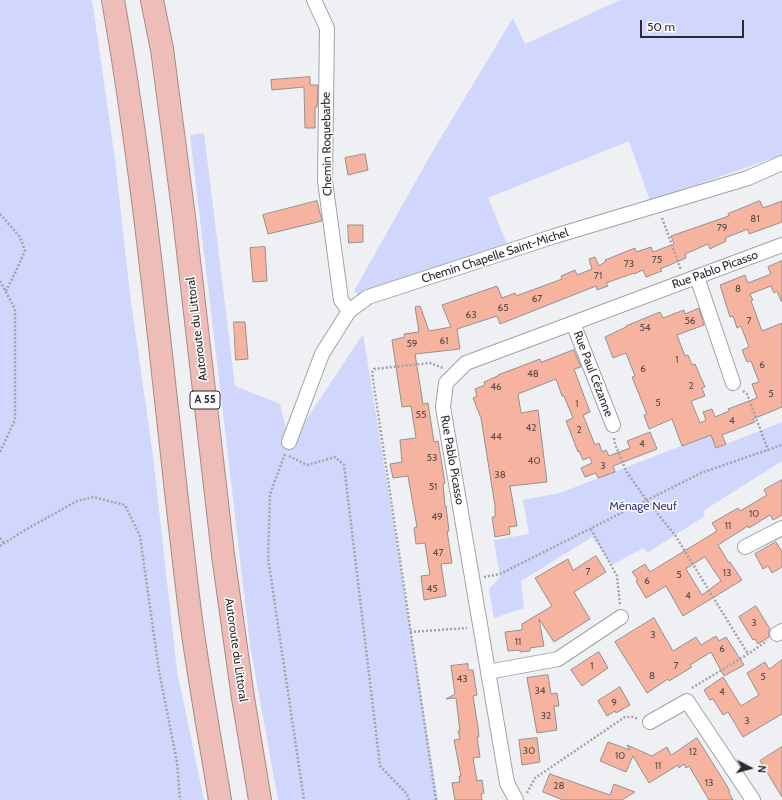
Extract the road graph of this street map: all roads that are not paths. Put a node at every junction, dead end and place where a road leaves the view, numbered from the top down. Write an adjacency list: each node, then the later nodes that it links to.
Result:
1 (113, 0): 18 (highway)
2 (152, 0): 19 (highway, Autoroute du Littoral / A 55)
3 (314, 0): 7 (street, Chemin Roquebarbe)
4 (782, 163): 7 (street, Chemin Chapelle Saint-Michel)
5 (782, 245): 6 (street, Rue Pablo Picasso)
6 (691, 279): 8 (street, Rue Pablo Picasso); 9 (street)
7 (349, 311): 11 (street, Chemin Chapelle Saint-Michel)
8 (573, 323): 10 (street, Rue Paul Cézanne); 15 (street, Rue Pablo Picasso)
9 (732, 383)
10 (613, 425)
11 (287, 448)
12 (782, 528): 13 (street)
13 (745, 547)
14 (621, 617): 15 (street)
15 (488, 672): 17 (street, Rue Pablo Picasso)
16 (650, 722): 20 (street)
17 (521, 798)
18 (220, 800)
19 (260, 800)
20 (753, 800)

